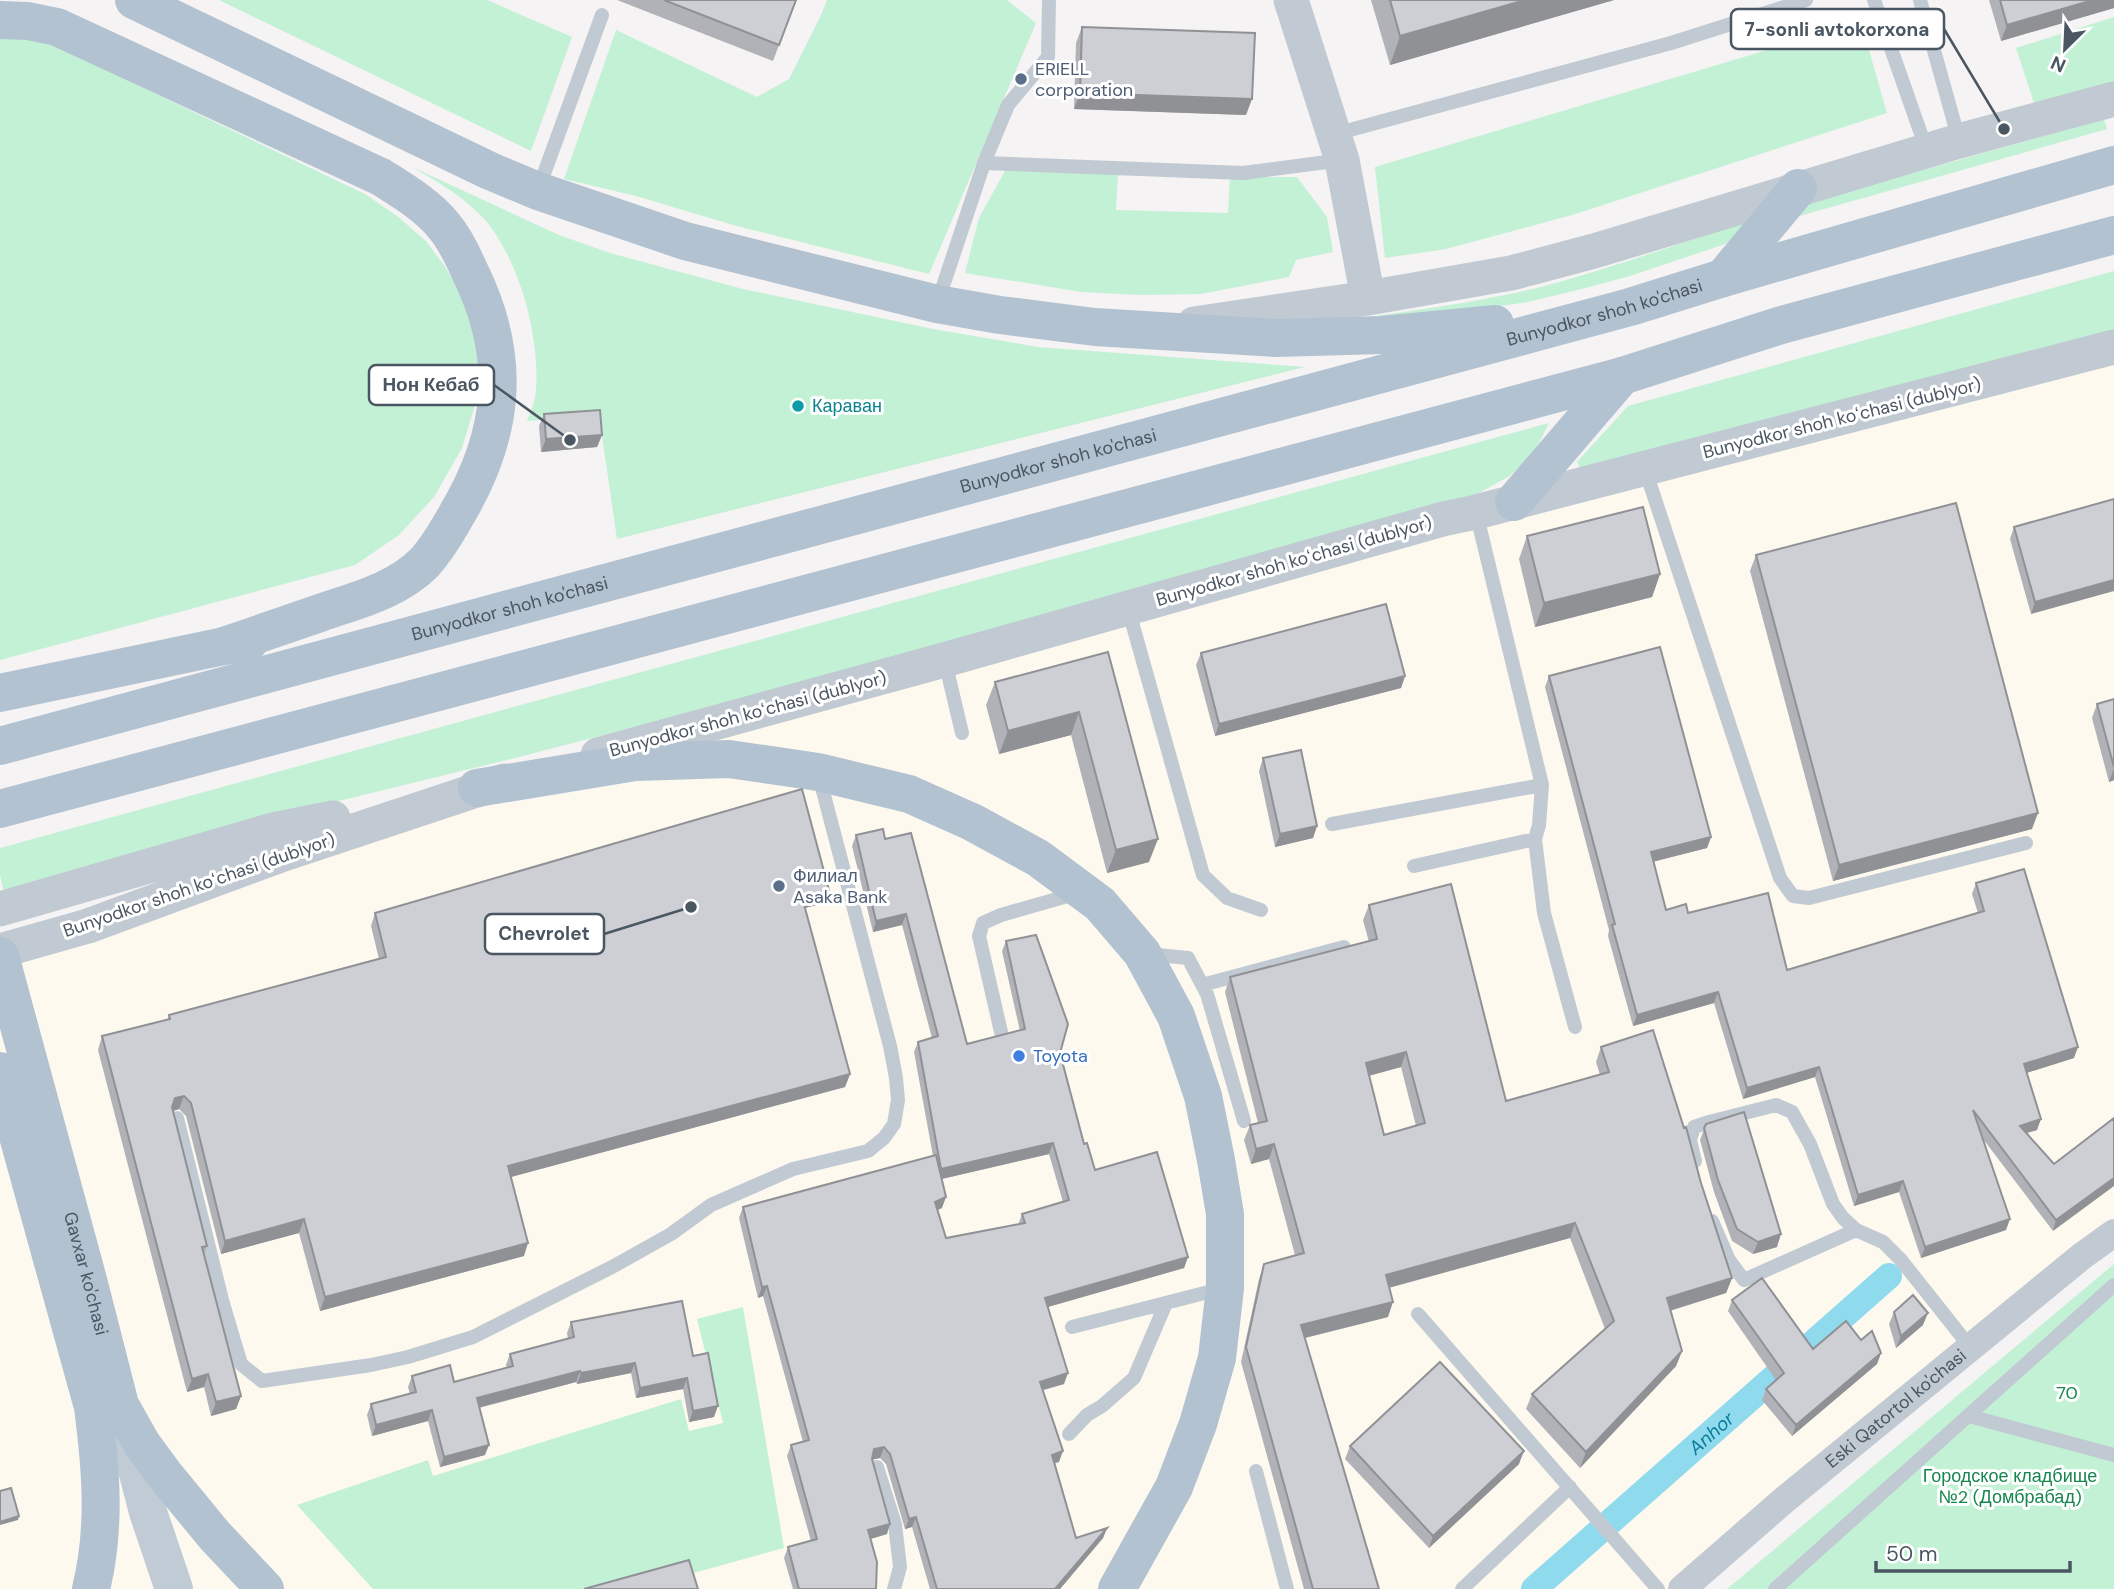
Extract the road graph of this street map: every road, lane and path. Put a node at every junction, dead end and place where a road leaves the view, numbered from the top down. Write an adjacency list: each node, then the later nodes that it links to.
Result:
1 (134, 0): 15 (main road)
2 (1049, 0): 12 (lane)
3 (1291, 0): 11 (street)
4 (1806, 0): 11 (lane)
5 (1874, 0): 10 (lane)
6 (1920, 0): 10 (lane)
7 (602, 15): 15 (lane)
8 (0, 20): 29 (main road)
9 (2114, 99): 10 (street)
10 (1943, 146): 14 (street)
11 (1338, 147): 12 (lane); 18 (street)
12 (984, 163): 19 (lane)
13 (2114, 165): 17 (main road, Bunyodkor shoh ko'chasi)
14 (1798, 188): 17 (main road); 18 (street)
15 (538, 191): 19 (main road)
16 (2114, 235): 23 (main road)
17 (1723, 278): 20 (main road, Bunyodkor shoh ko'chasi)
18 (1368, 298): 21 (street)
19 (937, 303): 21 (main road)
20 (1630, 307): 21 (main road); 27 (main road, Bunyodkor shoh ko'chasi)
21 (1150, 330)
22 (2114, 348): 24 (street, Bunyodkor shoh koʻchasi (dublyor))
23 (1622, 376): 25 (main road); 37 (main road)
24 (1645, 468): 25 (street, Bunyodkor shoh koʻchasi (dublyor)); 40 (lane)
25 (1514, 502): 26 (street, Bunyodkor shoh koʻchasi (dublyor))
26 (1476, 512): 28 (street, Bunyodkor shoh koʻchasi (dublyor)); 35 (lane)
27 (528, 604): 29 (main road); 33 (main road, Bunyodkor shoh ko'chasi)
28 (1128, 608): 30 (street, Bunyodkor shoh koʻchasi (dublyor)); 44 (lane)
29 (225, 646): 31 (main road)
30 (944, 660): 32 (lane); 36 (street, Bunyodkor shoh koʻchasi (dublyor))
31 (0, 693)
32 (961, 733)
33 (0, 746)
34 (818, 772): 36 (main road); 42 (main road); 52 (lane)
35 (1542, 785): 38 (lane); 39 (lane)
36 (477, 788): 43 (street, Bunyodkor shoh koʻchasi (dublyor)); 46 (street, Bunyodkor shoh koʻchasi (dublyor))
37 (0, 809)
38 (1332, 824)
39 (1535, 838): 41 (lane); 49 (lane)
40 (2026, 843)
41 (1414, 866)
42 (1084, 892): 47 (main road); 50 (lane)
43 (0, 909)
44 (1261, 910)
45 (1344, 947): 48 (lane)
46 (0, 953): 58 (main road, Gavxar ko'chasi)
47 (1142, 953): 48 (lane); 60 (main road)
48 (1202, 985): 53 (lane)
49 (1575, 1027)
50 (1001, 1032)
51 (0, 1071): 58 (main road, Gavxar ko'chasi)
52 (177, 1118)
53 (1244, 1121)
54 (1699, 1178): 56 (lane)
55 (1706, 1203): 56 (lane)
56 (1856, 1230): 64 (lane)
57 (2114, 1233): 64 (street, Eski Qatortol ko'chasi)
58 (74, 1284): 65 (main road, Gavxar ko'chasi)
59 (2114, 1285): 66 (lane)
60 (1225, 1288): 61 (lane); 77 (main road)
61 (1166, 1303): 63 (lane); 67 (lane)
62 (1418, 1314): 71 (lane)
63 (1072, 1327)
64 (1970, 1347): 81 (street, Eski Qatortol ko'chasi)
65 (106, 1406): 72 (main road); 73 (main road, Gavxar ko'chasi); 74 (main road, Gavxar ko'chasi); 75 (main road)
66 (1969, 1416): 68 (lane); 82 (lane)
67 (1069, 1434)
68 (2114, 1455)
69 (877, 1467): 76 (lane)
70 (1256, 1471): 78 (lane)
71 (1570, 1487): 79 (lane); 80 (lane)
72 (91, 1589)
73 (148, 1589)
74 (174, 1589)
75 (265, 1589)
76 (894, 1589)
77 (1117, 1589)
78 (1287, 1589)
79 (1462, 1589)
80 (1658, 1589)
81 (1682, 1589)
82 (1775, 1589)

